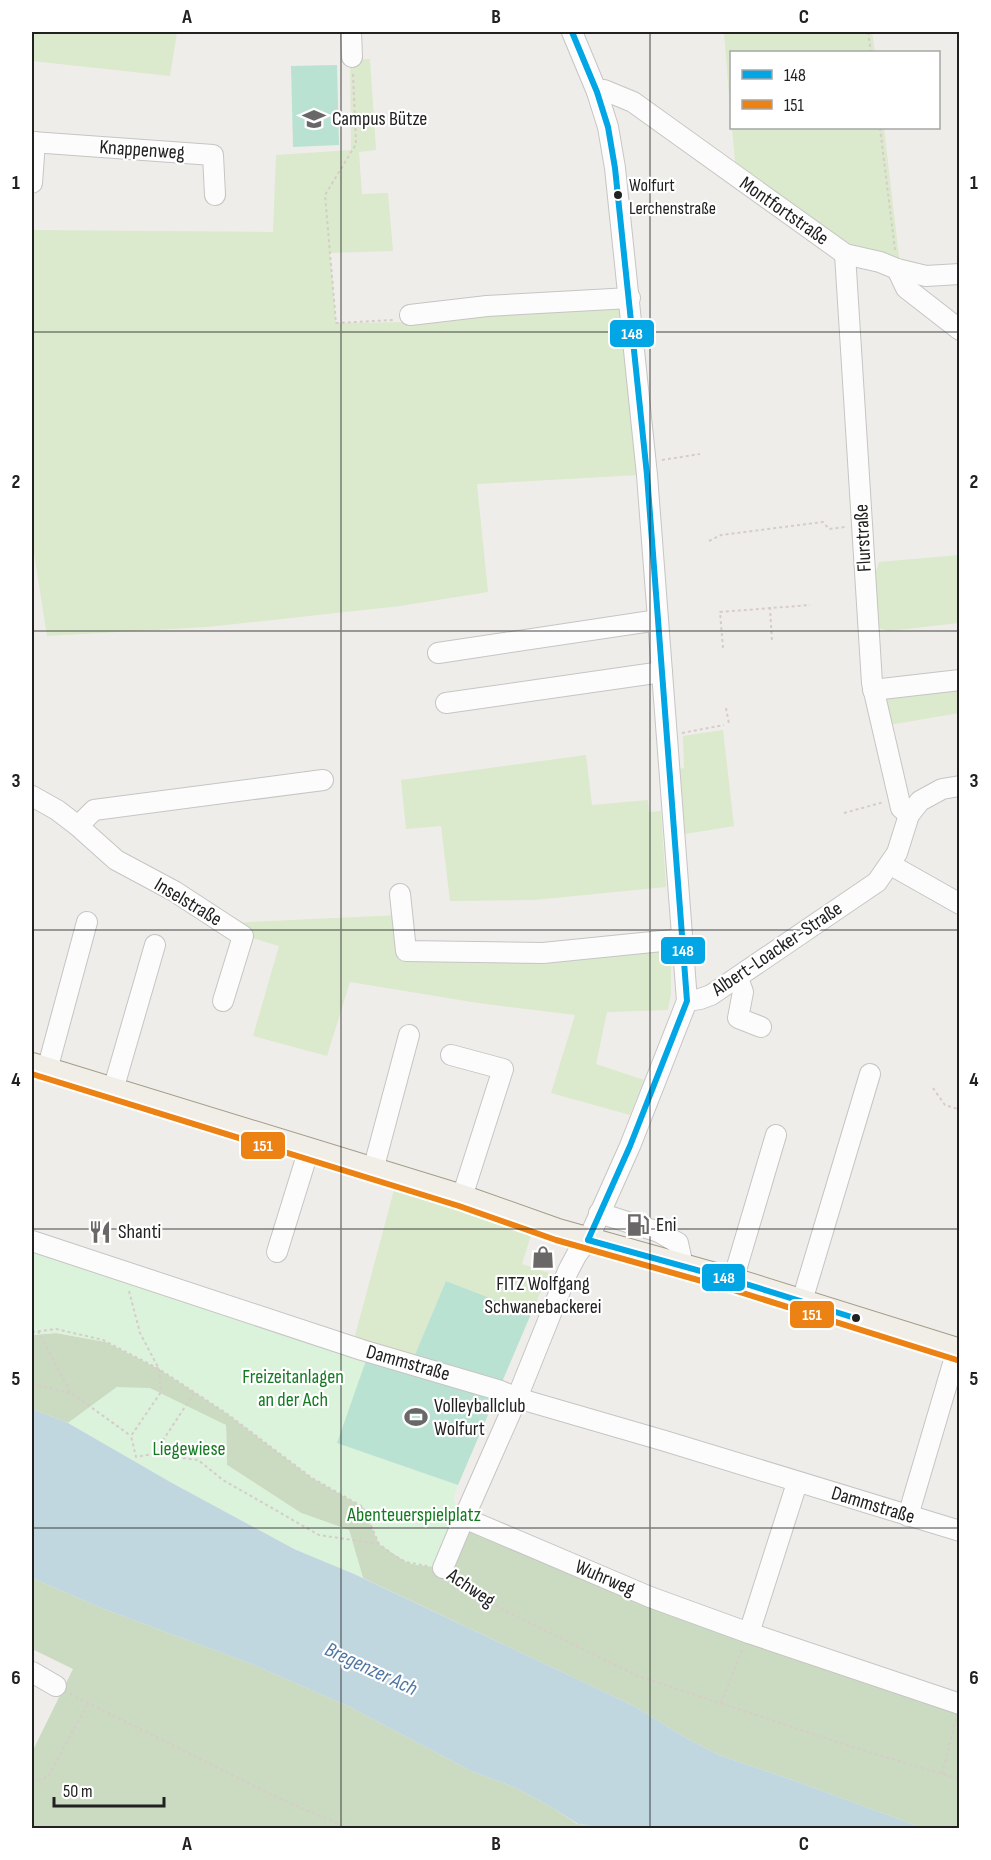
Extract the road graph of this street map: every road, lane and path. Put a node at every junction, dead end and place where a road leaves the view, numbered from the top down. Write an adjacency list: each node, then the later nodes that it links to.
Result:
1 (351, 32): 5 (street)
2 (572, 32): 6 (street)
3 (868, 32): 4 (path)
4 (871, 51)
5 (352, 57): 15 (path)
6 (597, 92): 11 (street, Montfortstraße); 14 (street)
7 (880, 129): 12 (path)
8 (33, 142): 9 (street); 10 (street, Knappenweg)
9 (32, 183)
10 (215, 195)
11 (845, 254): 12 (street, Montfortstraße); 29 (street, Flurstraße)
12 (897, 269): 13 (street); 16 (street)
13 (960, 274)
14 (630, 298): 15 (street); 18 (street)
15 (410, 315)
16 (960, 330)
17 (700, 454): 18 (path)
18 (646, 462): 23 (street)
19 (850, 526): 20 (path)
20 (709, 541)
21 (810, 604): 22 (path)
22 (770, 607): 24 (path); 25 (path)
23 (658, 620): 26 (street); 27 (street)
24 (772, 642)
25 (723, 648)
26 (438, 653)
27 (662, 672): 30 (street); 46 (street)
28 (960, 680): 29 (street)
29 (873, 690): 38 (street, Flurstraße)
30 (446, 703)
31 (726, 708): 32 (path)
32 (729, 724)
33 (724, 725): 34 (path)
34 (677, 734)
35 (323, 780): 41 (street)
36 (960, 786): 40 (street)
37 (32, 796): 41 (street, Inselstraße)
38 (898, 798): 39 (path); 40 (street, Flurstraße)
39 (844, 813)
40 (909, 815): 42 (street, Albert-Loacker-Straße)
41 (78, 826): 49 (street, Inselstraße)
42 (891, 865): 44 (street); 48 (street, Albert-Loacker-Straße)
43 (400, 894): 46 (street)
44 (960, 904)
45 (87, 922): 54 (street)
46 (682, 939): 50 (street)
47 (155, 945): 57 (street)
48 (738, 978): 50 (street, Albert-Loacker-Straße); 51 (street)
49 (223, 1001)
50 (687, 1001): 63 (street, Albert-Loacker-Straße)
51 (760, 1028)
52 (409, 1035): 61 (street)
53 (451, 1055): 62 (street)
54 (39, 1067): 57 (main road)
55 (870, 1074): 70 (street)
56 (933, 1088): 60 (path)
57 (113, 1090): 59 (main road)
58 (776, 1135): 69 (street)
59 (309, 1149): 61 (main road); 66 (street)
60 (960, 1150)
61 (373, 1170): 62 (main road)
62 (462, 1197): 64 (main road)
63 (599, 1213): 64 (street, Albert-Loacker-Straße); 67 (street)
64 (588, 1240): 67 (main road); 78 (street, Albert-Loacker-Straße)
65 (32, 1241): 68 (street, Dammstraße)
66 (277, 1252)
67 (683, 1266): 69 (main road)
68 (124, 1271): 74 (path); 78 (street, Dammstraße)
69 (733, 1280): 70 (main road)
70 (802, 1301): 73 (main road)
71 (38, 1331): 72 (path); 74 (path); 77 (path)
72 (32, 1332)
73 (958, 1350): 82 (street)
74 (159, 1369): 76 (path); 79 (path)
75 (32, 1384): 77 (path)
76 (195, 1392): 80 (path); 85 (path)
77 (71, 1393): 79 (path)
78 (517, 1398): 81 (street, Dammstraße); 83 (street)
79 (131, 1436): 80 (path)
80 (154, 1454): 85 (path)
81 (797, 1483): 82 (street, Dammstraße); 87 (street)
82 (908, 1516): 84 (street, Dammstraße)
83 (464, 1518): 86 (street); 87 (street, Wuhrweg)
84 (960, 1531)
85 (379, 1544): 86 (path, Achweg)
86 (443, 1568): 91 (path, Achweg)
87 (748, 1633): 91 (path); 92 (street, Wuhrweg)
88 (32, 1672): 89 (street)
89 (56, 1686): 90 (path)
90 (88, 1702): 95 (path); 96 (path)
91 (721, 1704): 93 (path, Achweg)
92 (958, 1712): 93 (path)
93 (942, 1774): 94 (path, Achweg)
94 (960, 1779)
95 (32, 1782)
96 (348, 1828)

